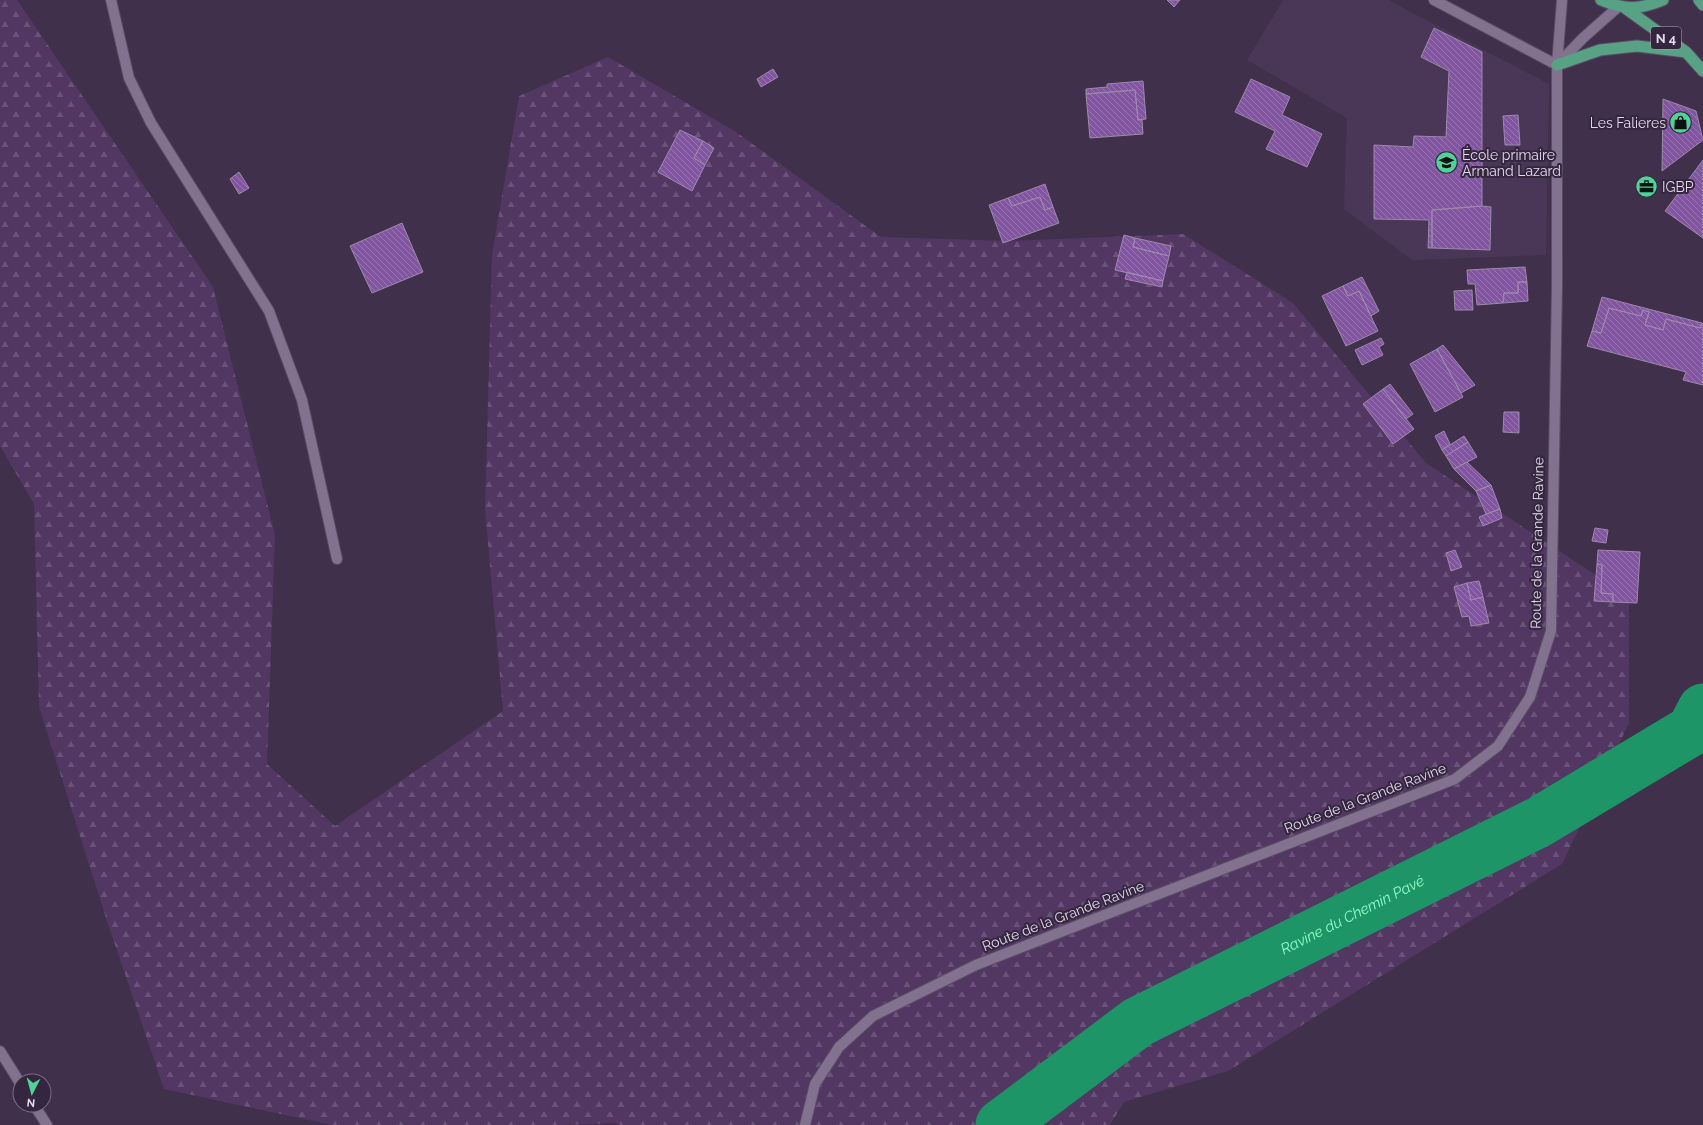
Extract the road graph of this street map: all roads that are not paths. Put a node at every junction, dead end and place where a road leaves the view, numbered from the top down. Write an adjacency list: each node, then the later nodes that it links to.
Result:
1 (111, 0): 12 (main road)
2 (1434, 0): 10 (main road)
3 (1562, 0): 10 (main road, Route de la Grande Ravine)
4 (1601, 0): 8 (highway)
5 (1663, 0): 8 (highway)
6 (1700, 0): 7 (highway)
7 (1703, 5)
8 (1622, 8): 9 (highway, N 4); 10 (main road)
9 (1686, 52): 10 (highway); 11 (highway, N 4)
10 (1557, 65): 17 (main road, Route de la Grande Ravine)
11 (1703, 71)
12 (337, 559)
13 (0, 1051): 14 (main road)
14 (14, 1073)
15 (39, 1113): 16 (main road)
16 (47, 1125)
17 (805, 1125)

